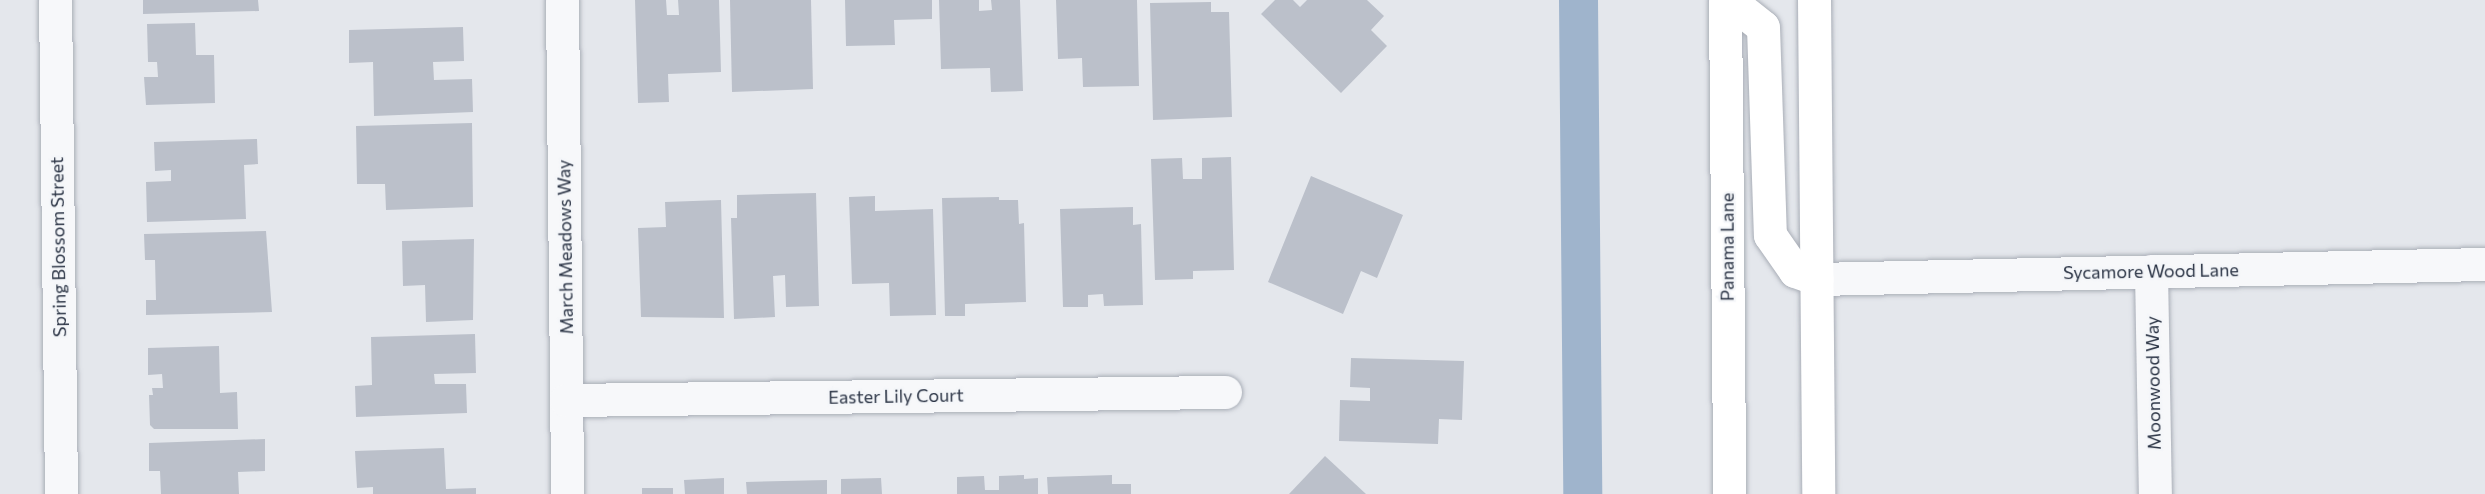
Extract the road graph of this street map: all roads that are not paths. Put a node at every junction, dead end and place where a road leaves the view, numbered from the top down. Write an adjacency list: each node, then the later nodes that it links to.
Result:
1 (55, 0): 10 (street, Spring Blossom Street)
2 (562, 0): 9 (street, March Meadows Way)
3 (1727, 0): 7 (main road); 12 (main road, Panama Lane)
4 (1814, 0): 7 (main road)
5 (2485, 264): 6 (street, Sycamore Wood Lane)
6 (2151, 271): 7 (street, Sycamore Wood Lane); 14 (street, Moonwood Way)
7 (1817, 279): 13 (main road)
8 (1225, 392): 9 (street, Easter Lily Court)
9 (566, 400): 11 (street, March Meadows Way)
10 (61, 494)
11 (567, 494)
12 (1729, 494)
13 (1818, 494)
14 (2155, 494)

